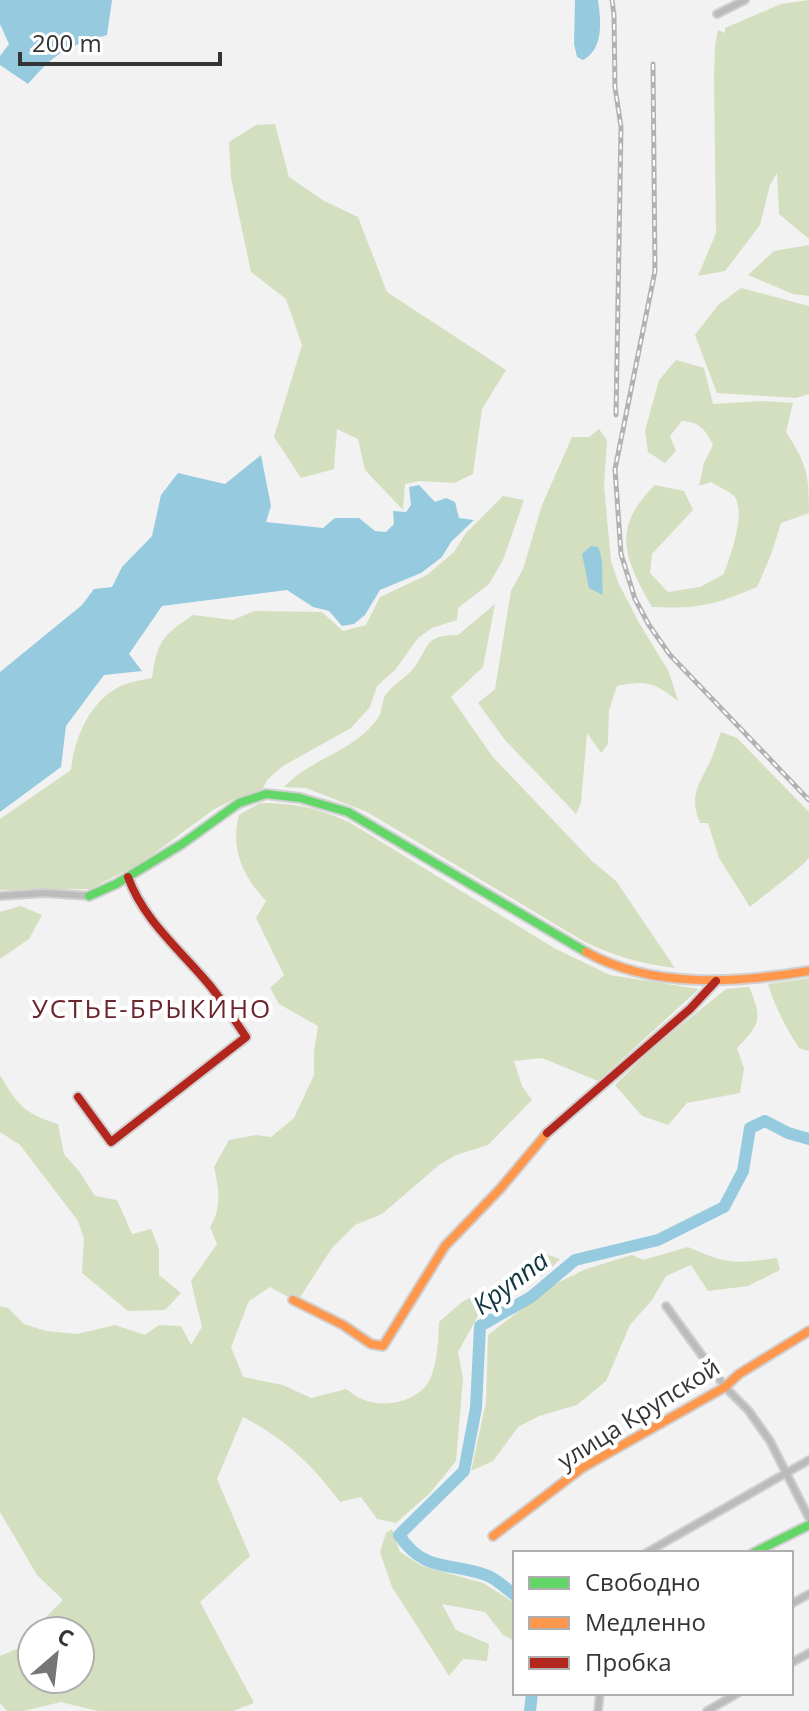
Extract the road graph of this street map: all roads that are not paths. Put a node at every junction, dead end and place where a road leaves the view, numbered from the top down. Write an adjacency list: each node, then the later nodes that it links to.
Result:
1 (745, 0): 2 (street)
2 (717, 14)
3 (128, 877): 5 (street); 7 (street); 8 (street)
4 (0, 896): 5 (street)
5 (89, 896)
6 (809, 971): 7 (street)
7 (716, 981): 9 (street)
8 (78, 1097)
9 (293, 1300)
10 (666, 1306): 12 (street)
11 (809, 1331): 12 (street, улица Крупской)
12 (725, 1387): 14 (street); 17 (street, улица Крупской)
13 (809, 1460): 14 (street)
14 (787, 1471): 15 (street); 18 (street)
15 (809, 1518)
16 (809, 1525): 19 (street)
17 (493, 1536)
18 (649, 1551)
19 (757, 1551)
20 (600, 1695): 23 (street)
21 (735, 1695): 22 (street)
22 (710, 1710)
23 (598, 1711)

